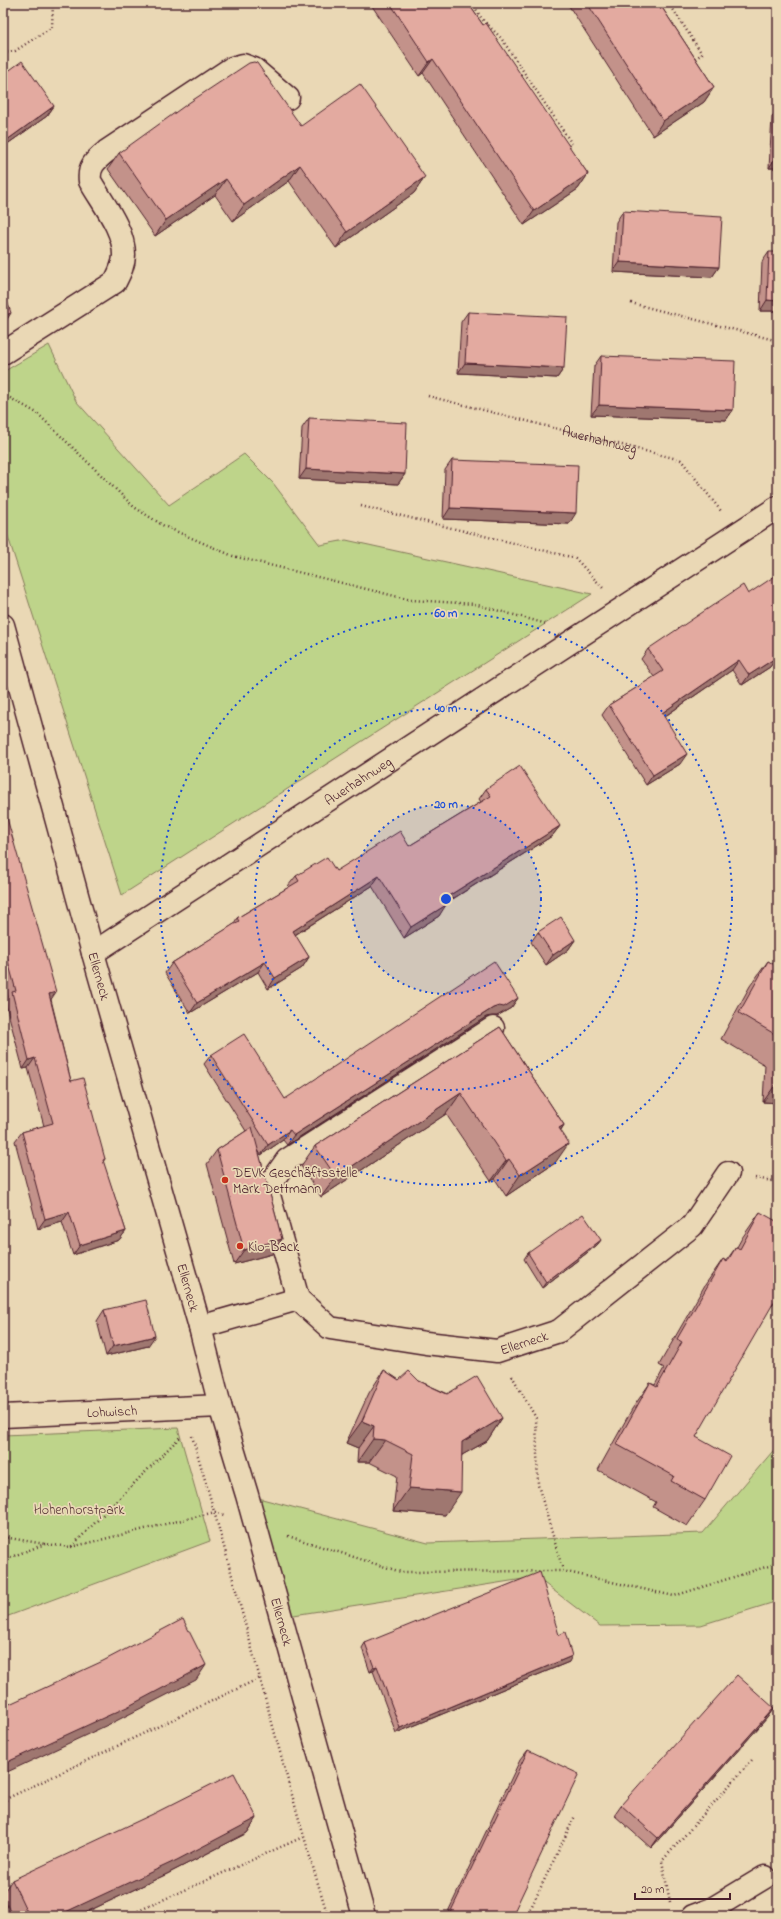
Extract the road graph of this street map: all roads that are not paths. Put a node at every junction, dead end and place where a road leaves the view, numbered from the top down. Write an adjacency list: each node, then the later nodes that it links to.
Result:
1 (288, 98): 2 (street)
2 (3, 353)
3 (778, 507): 5 (street, Auerhahnweg)
4 (3, 625): 5 (street, Ellerneck)
5 (92, 953): 9 (street, Ellerneck)
6 (494, 1028): 8 (street)
7 (728, 1173): 8 (street, Ellerneck)
8 (298, 1299): 9 (street, Ellerneck)
9 (200, 1327): 10 (street, Ellerneck)
10 (220, 1406): 11 (street, Lohwisch); 13 (street, Ellerneck)
11 (3, 1416)
12 (765, 1877): 14 (street)
13 (364, 1916)
14 (693, 1916)

